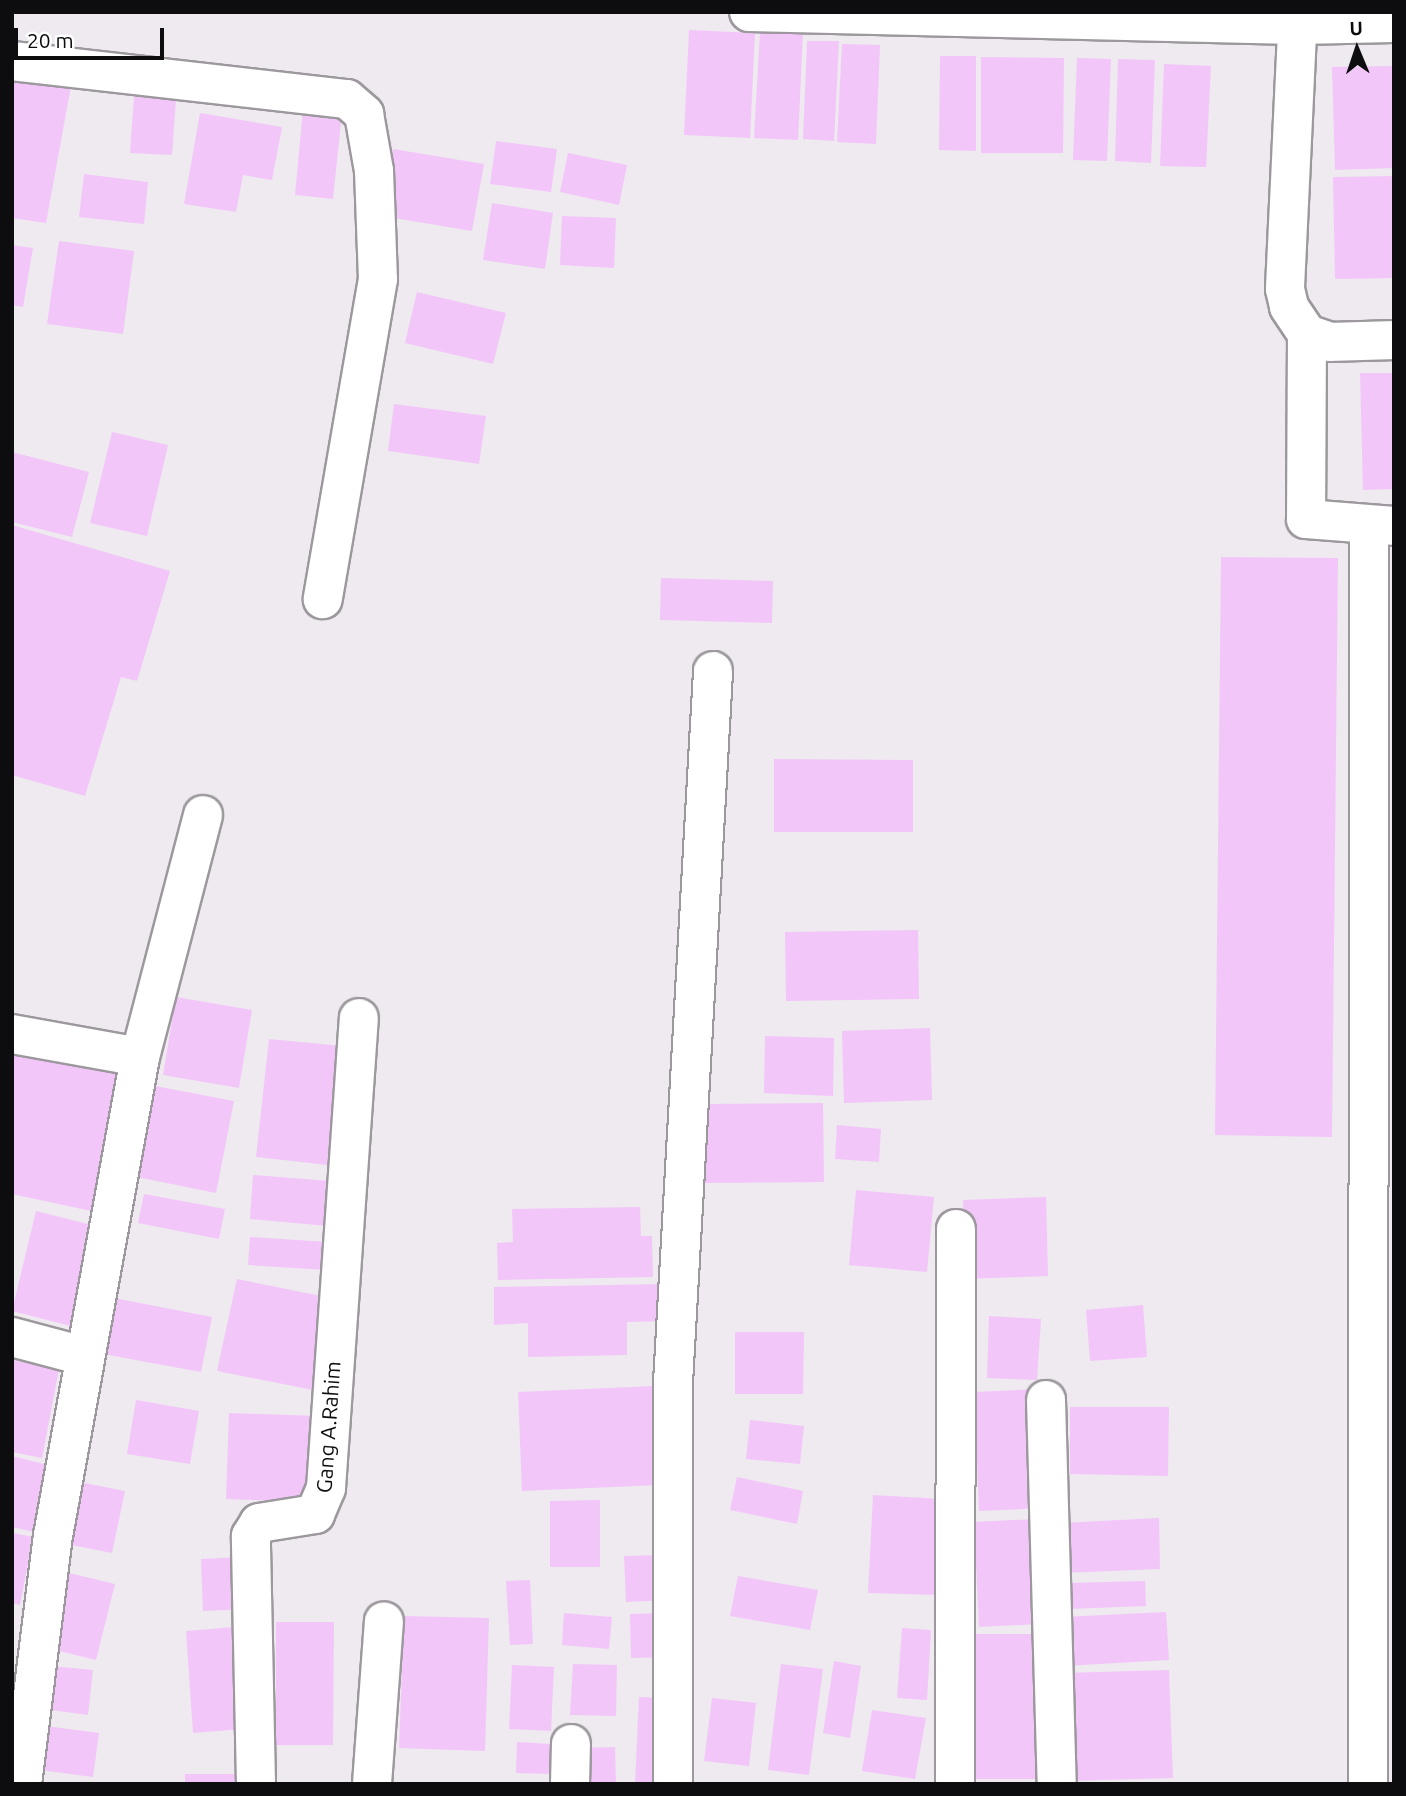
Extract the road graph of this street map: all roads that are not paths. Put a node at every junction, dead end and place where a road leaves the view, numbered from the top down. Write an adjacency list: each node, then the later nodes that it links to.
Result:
1 (749, 12): 2 (street)
2 (1298, 19): 3 (street); 5 (street)
3 (1394, 23)
4 (12, 61): 8 (street)
5 (1307, 334): 6 (street); 7 (street)
6 (1394, 340)
7 (1381, 527): 27 (street)
8 (323, 599)
9 (713, 671): 24 (street)
10 (203, 815): 13 (street)
11 (359, 1018): 21 (street, Gang A.Rahim)
12 (12, 1034): 13 (street)
13 (141, 1057): 16 (street)
14 (956, 1229): 25 (street)
15 (12, 1337): 16 (street)
16 (84, 1356): 20 (street)
17 (1046, 1400): 26 (street)
18 (384, 1621): 22 (street)
19 (572, 1744): 23 (street)
20 (22, 1784)
21 (256, 1784)
22 (372, 1784)
23 (570, 1784)
24 (673, 1784)
25 (955, 1784)
26 (1057, 1784)
27 (1368, 1784)

